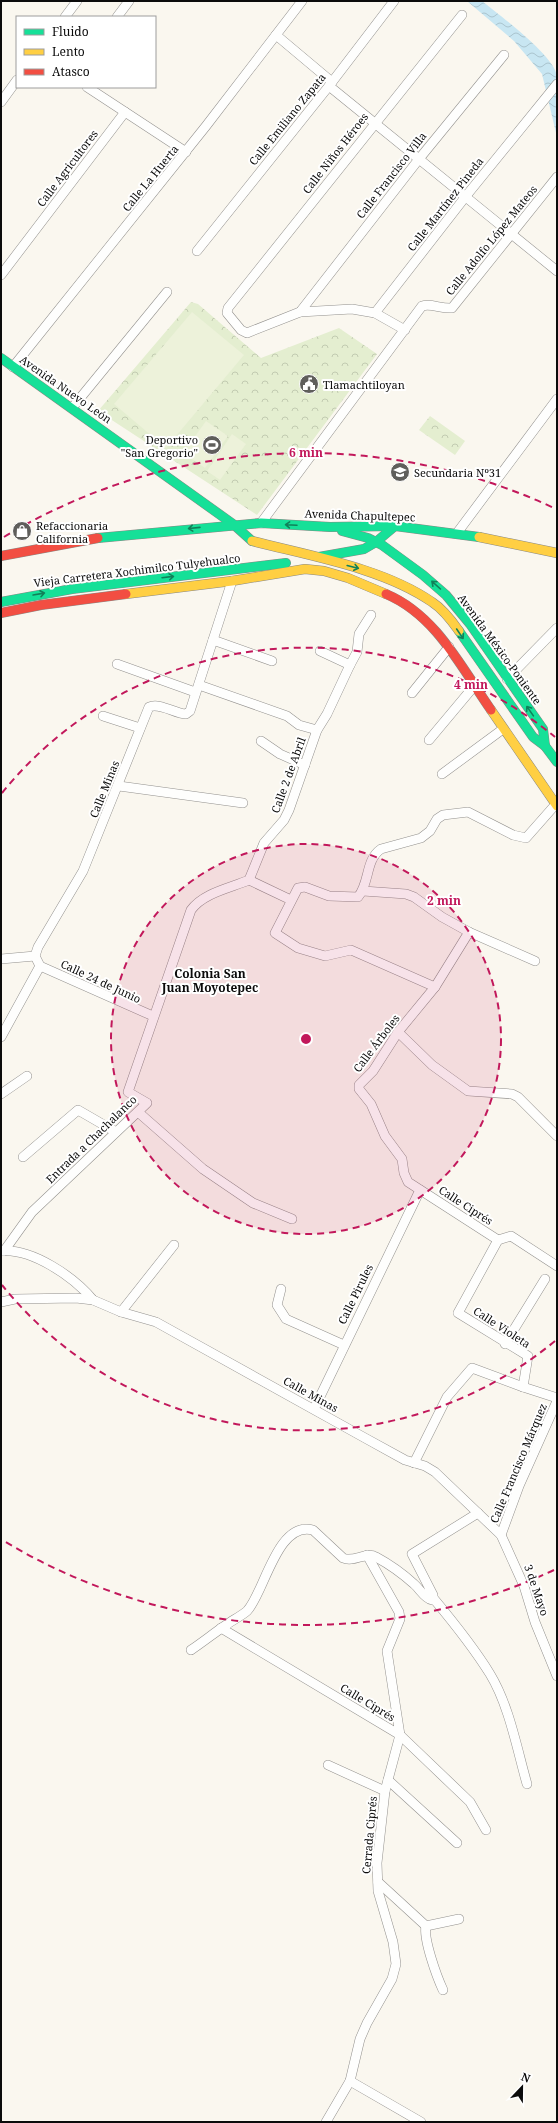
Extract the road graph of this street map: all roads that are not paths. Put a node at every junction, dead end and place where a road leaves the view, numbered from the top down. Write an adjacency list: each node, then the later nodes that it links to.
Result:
1 (77, 1): 6 (street)
2 (129, 1): 7 (street)
3 (302, 1): 8 (street, Calle La Huerta)
4 (394, 1): 11 (street, Calle Emiliano Zapata)
5 (462, 14): 16 (street, Calle Niños Héroes)
6 (66, 16)
7 (118, 16)
8 (276, 35): 11 (street); 17 (street, Calle La Huerta)
9 (504, 55): 18 (street, Calle Francisco Villa)
10 (16, 81): 14 (street)
11 (331, 84): 16 (street); 22 (street, Calle Emiliano Zapata)
12 (557, 84): 20 (street, Calle Martínez Pineda)
13 (89, 88): 15 (street)
14 (1, 102)
15 (125, 112): 17 (street); 24 (street, Calle Agricultores)
16 (375, 123): 18 (street); 26 (street, Calle Niños Héroes)
17 (186, 152): 30 (street, Calle La Huerta)
18 (419, 159): 20 (street); 26 (street, Calle Francisco Villa)
19 (557, 177): 21 (street, Calle Adolfo López Mateos)
20 (466, 196): 21 (street); 27 (street, Calle Martínez Pineda)
21 (512, 233): 23 (street); 28 (street, Calle Adolfo López Mateos)
22 (197, 251)
23 (557, 270)
24 (1, 275)
25 (167, 292): 32 (street)
26 (300, 312): 27 (street)
27 (375, 314): 28 (street)
28 (405, 330): 33 (street, Calle Adolfo López Mateos)
29 (1, 358): 30 (main road, Avenida Nuevo León)
30 (13, 367): 32 (main road, Avenida Nuevo León)
31 (557, 399): 37 (street)
32 (72, 408): 34 (main road, Avenida Nuevo León)
33 (261, 523): 34 (main road, Avenida Chapultepec); 36 (main road, Avenida Chapultepec, one-way to 33)
34 (233, 524): 40 (main road, Avenida Chapultepec, one-way to 40); 41 (main road, Avenida Nuevo León)
35 (395, 526): 36 (main road, Avenida Chapultepec); 37 (main road, Avenida Chapultepec); 38 (main road)
36 (330, 527): 38 (main road)
37 (457, 533): 39 (main road, Avenida Chapultepec)
38 (376, 542): 41 (main road, Avenida México-Poniente); 55 (main road, Avenida México-Poniente, one-way to 38)
39 (557, 553)
40 (1, 555)
41 (315, 558): 42 (main road, Avenida México-Poniente); 65 (main road, Avenida México-Poniente, one-way to 65)
42 (305, 564): 43 (main road, Avenida México-Poniente); 44 (main road); 50 (main road)
43 (276, 565): 45 (main road, Vieja Carretera Xochimilco Tulyehualco, one-way to 43)
44 (232, 581): 46 (main road); 49 (street, Calle Minas)
45 (1, 602)
46 (1, 613)
47 (371, 615): 54 (street, Calle 2 de Abril)
48 (557, 628): 55 (street)
49 (213, 640): 52 (street); 57 (street, Calle Minas)
50 (449, 647): 56 (main road); 58 (street)
51 (320, 651): 54 (street)
52 (272, 661)
53 (117, 664): 57 (street)
54 (350, 666): 62 (street, Calle 2 de Abril)
55 (508, 679): 65 (main road, Avenida México-Poniente, one-way to 55)
56 (475, 686): 61 (main road); 63 (street)
57 (197, 688): 60 (street, Calle Minas); 62 (street)
58 (412, 693)
59 (103, 716): 60 (street)
60 (140, 728): 69 (street, Calle Minas)
61 (503, 729): 68 (street); 71 (main road)
62 (317, 730): 67 (street, Calle 2 de Abril)
63 (429, 740)
64 (261, 741): 67 (street)
65 (545, 746): 66 (main road, Avenida México-Poniente)
66 (557, 762)
67 (305, 765): 72 (street, Calle 2 de Abril)
68 (442, 774)
69 (119, 786): 70 (street); 76 (street, Calle Minas)
70 (243, 803)
71 (556, 805): 73 (street)
72 (249, 880): 74 (street); 81 (street)
73 (363, 891): 74 (street); 75 (street)
74 (290, 900): 80 (street)
75 (469, 932): 78 (street); 80 (street, Calle Árboles)
76 (35, 956): 77 (street); 79 (street)
77 (1, 959)
78 (535, 961)
79 (40, 966): 81 (street, Calle 24 de Junio); 83 (street)
80 (436, 987): 82 (street, Calle Árboles)
81 (153, 1016): 86 (street, Entrada a Chachalanco)
82 (398, 1032): 88 (street); 90 (street, Calle Árboles)
83 (1, 1037)
84 (27, 1076): 85 (street)
85 (1, 1094)
86 (138, 1112): 87 (street, Entrada a Chachalanco); 91 (street)
87 (116, 1132): 89 (street); 94 (street, Entrada a Chachalanco)
88 (557, 1136)
89 (23, 1158)
90 (420, 1190): 92 (street, Calle Ciprés); 102 (street, Calle Pirules)
91 (292, 1219)
92 (498, 1240): 95 (street); 101 (street, Calle Violeta)
93 (174, 1246): 100 (street)
94 (3, 1251): 98 (street)
95 (557, 1266)
96 (546, 1279): 101 (street)
97 (280, 1289): 102 (street)
98 (93, 1300): 99 (street); 100 (street, Calle Minas)
99 (1, 1302)
100 (121, 1312): 106 (street, Calle Minas)
101 (506, 1344): 103 (street, Calle Violeta)
102 (344, 1345): 106 (street, Calle Pirules)
103 (523, 1387): 104 (street); 107 (street)
104 (557, 1398)
105 (557, 1401): 109 (street, Calle Francisco Márquez)
106 (314, 1409): 107 (street, Calle Minas)
107 (414, 1463): 108 (street, Calle Minas)
108 (478, 1513): 109 (street, Calle Minas); 111 (street)
109 (501, 1535): 114 (street, 3 de Mayo)
110 (367, 1555): 111 (street); 112 (street); 115 (street, Calle Ciprés)
111 (434, 1599): 118 (street)
112 (221, 1628): 113 (street); 115 (street, Calle Ciprés)
113 (191, 1650)
114 (557, 1676)
115 (400, 1735): 117 (street, Cerrada Ciprés); 120 (street)
116 (328, 1766): 119 (street)
117 (388, 1780): 119 (street, Cerrada Ciprés); 121 (street)
118 (527, 1784)
119 (385, 1791): 122 (street, Cerrada Ciprés)
120 (486, 1830)
121 (457, 1843)
122 (378, 1882): 124 (street); 126 (street, Cerrada Ciprés)
123 (459, 1919): 124 (street)
124 (426, 1926): 125 (street)
125 (443, 1990)
126 (350, 2081): 127 (street, Cerrada Ciprés); 128 (street)
127 (326, 2122)
128 (421, 2122)

